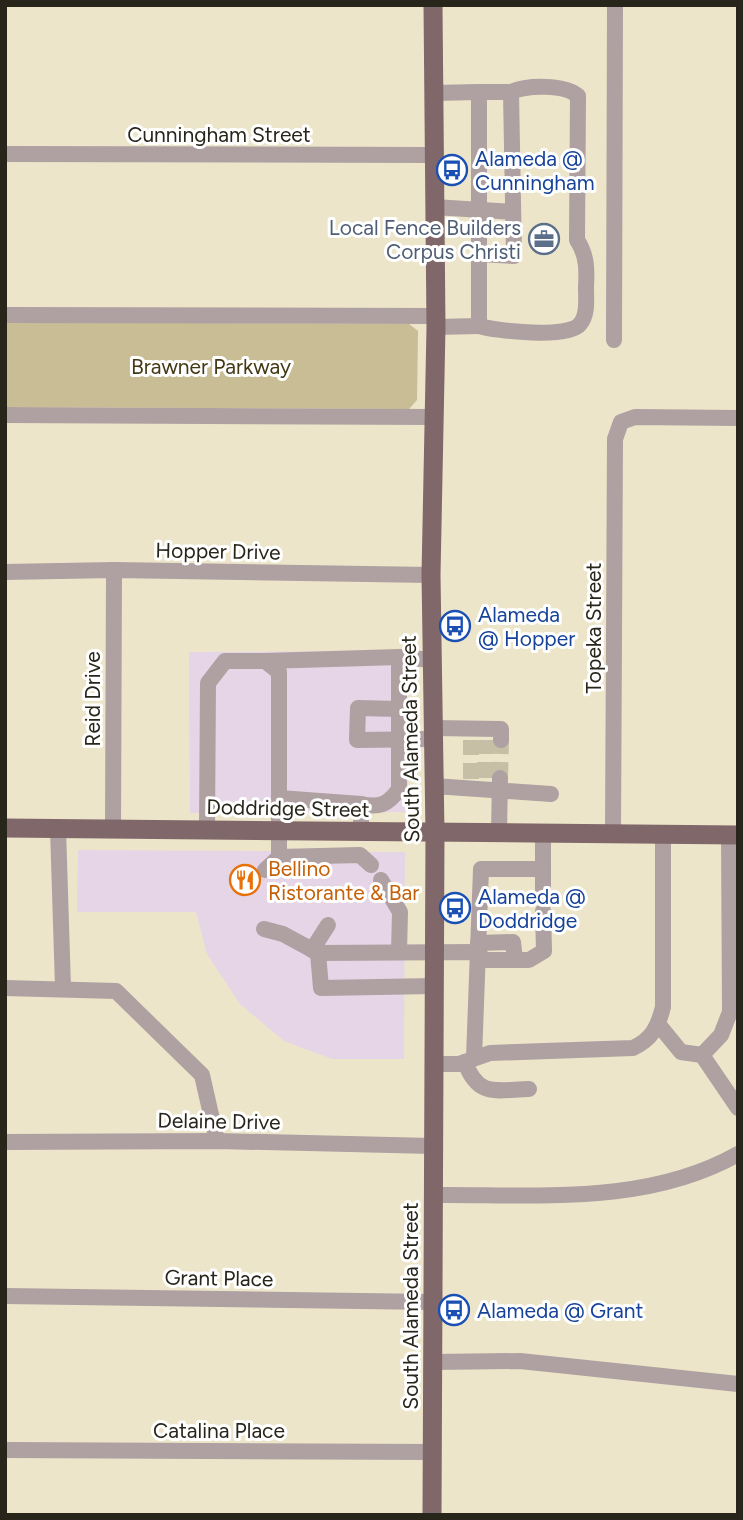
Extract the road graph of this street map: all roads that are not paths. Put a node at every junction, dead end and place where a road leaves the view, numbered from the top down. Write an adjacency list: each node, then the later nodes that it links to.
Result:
1 (433, 5): 5 (main road, South Alameda Street)
2 (615, 5): 15 (street)
3 (480, 92): 4 (street); 5 (street); 9 (street)
4 (511, 92): 10 (street); 14 (street)
5 (433, 93): 7 (main road, South Alameda Street)
6 (5, 155): 7 (street, Cunningham Street)
7 (433, 155): 8 (main road, South Alameda Street)
8 (434, 207): 9 (street); 13 (main road, South Alameda Street)
9 (479, 209): 10 (street); 11 (street)
10 (513, 212): 11 (street)
11 (479, 254): 14 (street)
12 (5, 315): 13 (street)
13 (435, 321): 14 (street); 17 (main road, South Alameda Street)
14 (479, 326)
15 (614, 340)
16 (5, 415): 17 (street)
17 (435, 417): 21 (main road, South Alameda Street)
18 (738, 418): 44 (street, Topeka Street)
19 (114, 570): 20 (street, Hopper Drive); 21 (street, Hopper Drive); 35 (street, Reid Drive)
20 (5, 572)
21 (431, 575): 23 (main road, South Alameda Street)
22 (399, 657): 23 (street); 24 (street); 25 (street)
23 (432, 660): 26 (main road, South Alameda Street)
24 (265, 661): 32 (street); 37 (street)
25 (399, 709): 28 (street); 28 (street)
26 (434, 734): 27 (street); 28 (street); 30 (main road, South Alameda Street)
27 (483, 736)
28 (399, 739): 33 (street)
29 (485, 785): 30 (street); 31 (street); 42 (street)
30 (434, 786): 41 (main road, South Alameda Street)
31 (551, 794)
32 (279, 798): 33 (street); 38 (street)
33 (361, 804): 40 (street)
34 (5, 828): 36 (main road, Doddridge Street)
35 (113, 828): 36 (main road, Doddridge Street); 37 (main road, Doddridge Street)
36 (58, 829): 63 (street)
37 (207, 830): 38 (main road, Doddridge Street)
38 (279, 831): 39 (main road, Doddridge Street); 48 (street)
39 (313, 831): 40 (main road, Doddridge Street); 47 (street)
40 (360, 832): 41 (main road, Doddridge Street)
41 (435, 833): 42 (main road, Doddridge Street); 59 (main road, South Alameda Street)
42 (499, 833): 43 (main road, Doddridge Street)
43 (543, 834): 44 (main road, Doddridge Street); 49 (street)
44 (613, 834): 45 (main road, Doddridge Street)
45 (663, 834): 46 (main road, Doddridge Street); 66 (street)
46 (733, 835): 61 (street)
47 (321, 855): 48 (street); 54 (street)
48 (279, 857): 50 (street)
49 (543, 869): 52 (street); 57 (street)
50 (265, 870)
51 (378, 882): 54 (street)
52 (543, 894)
53 (542, 911): 57 (street)
54 (400, 912): 60 (street)
55 (328, 925): 58 (street)
56 (264, 929): 58 (street)
57 (478, 948): 59 (street); 69 (street)
58 (315, 951): 60 (street); 62 (street)
59 (434, 951): 60 (street); 62 (main road, South Alameda Street)
60 (399, 952)
61 (734, 957): 67 (street)
62 (434, 986): 70 (main road, South Alameda Street)
63 (64, 987): 64 (street); 73 (street)
64 (5, 988)
65 (738, 1021): 67 (street)
66 (659, 1025): 68 (street); 69 (street)
67 (721, 1035): 68 (street)
68 (702, 1055): 72 (street)
69 (470, 1060): 70 (street); 71 (street)
70 (433, 1064): 75 (main road, South Alameda Street)
71 (529, 1089)
72 (738, 1108)
73 (217, 1141): 74 (street, Delaine Drive); 75 (street, Delaine Drive)
74 (5, 1142)
75 (433, 1146): 77 (main road, South Alameda Street)
76 (738, 1154): 77 (street)
77 (433, 1195): 79 (main road, South Alameda Street)
78 (5, 1296): 79 (street, Grant Place)
79 (432, 1302): 80 (main road, South Alameda Street)
80 (432, 1362): 81 (street); 83 (main road, South Alameda Street)
81 (738, 1384)
82 (5, 1451): 83 (street, Catalina Place)
83 (432, 1452): 84 (main road, South Alameda Street)
84 (432, 1515)

